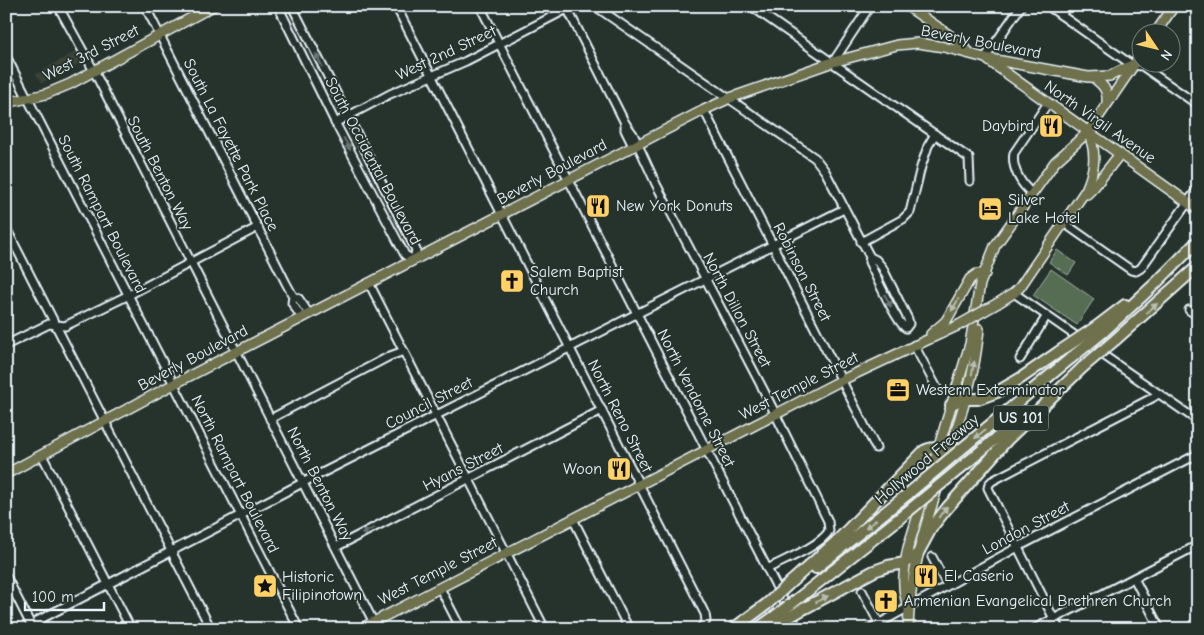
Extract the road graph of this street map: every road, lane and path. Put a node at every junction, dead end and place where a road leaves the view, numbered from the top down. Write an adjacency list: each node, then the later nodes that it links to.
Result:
1 (58, 6): 28 (street, South Benton Way)
2 (145, 6): 20 (street, South La Fayette Park Place)
3 (213, 6): 20 (main road, West 3rd Street)
4 (278, 6): 40 (street, South Occidental Boulevard)
5 (292, 6): 39 (street, South Occidental Boulevard, one-way to 5)
6 (396, 6): 30 (street, North Reno Street)
7 (480, 6): 21 (street, North Vendome Street)
8 (595, 6): 32 (street)
9 (751, 6): 26 (street)
10 (870, 6): 26 (street)
11 (907, 6): 19 (main road)
12 (1021, 6): 25 (street)
13 (1048, 6): 17 (street)
14 (1067, 6): 17 (street)
15 (1174, 6): 18 (main road)
16 (567, 8): 21 (street, West 2nd Street); 43 (street, North Dillon Street)
17 (1061, 15): 27 (street)
18 (1163, 22)
19 (936, 26): 22 (main road); 23 (main road)
20 (160, 34): 28 (main road, West 3rd Street); 55 (street, South La Fayette Park Place)
21 (500, 44): 30 (street, West 2nd Street); 45 (street, North Vendome Street)
22 (930, 45): 23 (main road, Beverly Boulevard); 26 (main road, Beverly Boulevard)
23 (972, 54): 25 (main road, Beverly Boulevard)
24 (6, 56): 33 (street, South Rampart Boulevard)
25 (986, 58): 31 (main road, Beverly Boulevard); 35 (main road, North Virgil Avenue)
26 (834, 62): 32 (main road, Beverly Boulevard); 42 (street)
27 (1132, 65): 31 (main road, Beverly Boulevard); 36 (main road)
28 (94, 72): 33 (main road, West 3rd Street); 62 (street, South Benton Way)
29 (1151, 72): 37 (street)
30 (432, 76): 39 (street, West 2nd Street); 53 (street, North Reno Street)
31 (1094, 78): 36 (main road)
32 (730, 98): 38 (main road, Beverly Boulevard); 51 (street)
33 (28, 99): 34 (main road, West 3rd Street); 68 (street, South Rampart Boulevard)
34 (6, 103)
35 (1048, 103): 41 (main road, North Virgil Avenue); 48 (street)
36 (1107, 103): 41 (main road)
37 (1198, 105)
38 (704, 110): 43 (main road, Beverly Boulevard); 59 (street, Robinson Street)
39 (348, 117): 40 (street, West 2nd Street); 61 (street, South Occidental Boulevard)
40 (336, 122): 61 (street, South Occidental Boulevard, one-way to 61)
41 (1088, 132): 44 (main road, North Virgil Avenue); 48 (main road); 49 (main road, West Temple Street)
42 (935, 134): 46 (street); 58 (street)
43 (635, 145): 45 (main road, Beverly Boulevard); 65 (street, North Dillon Street)
44 (1120, 154): 49 (main road); 50 (main road, North Virgil Avenue)
45 (570, 180): 53 (main road, Beverly Boulevard); 70 (street, North Vendome Street)
46 (970, 181)
47 (1198, 188): 50 (street)
48 (1032, 193): 64 (main road)
49 (1081, 199): 54 (main road, West Temple Street)
50 (1187, 203): 52 (main road, North Virgil Avenue); 54 (street)
51 (844, 209): 58 (street); 59 (street, Council Street)
52 (1198, 210)
53 (502, 215): 61 (main road, Beverly Boulevard); 79 (street, North Reno Street)
54 (1064, 223): 67 (main road, West Temple Street)
55 (258, 227): 62 (street); 71 (street, South La Fayette Park Place)
56 (6, 228): 74 (street)
57 (1197, 236): 75 (highway, Hollywood Freeway / US 101)
58 (861, 242): 60 (street)
59 (773, 244): 65 (street, Council Street); 84 (street, Robinson Street)
60 (870, 257): 60 (street, one-way to 60)
61 (414, 260): 66 (main road, Beverly Boulevard)
62 (191, 262): 68 (street); 81 (street, South Benton Way)
63 (1198, 266): 83 (highway, Hollywood Freeway / US 101, one-way to 63, bridge)
64 (985, 274): 76 (main road, one-way to 76); 88 (main road, one-way to 64); 89 (main road)
65 (705, 279): 70 (street, Council Street); 92 (street, North Dillon Street)
66 (369, 283): 71 (main road, Beverly Boulevard); 80 (street)
67 (1014, 294): 73 (street); 76 (main road, West Temple Street, bridge)
68 (129, 295): 74 (street); 85 (street, South Rampart Boulevard)
69 (1189, 310): 72 (street)
70 (637, 314): 79 (street, Council Street); 98 (street, North Vendome Street)
71 (305, 316): 81 (main road, Beverly Boulevard)
72 (1198, 316)
73 (1046, 317): 82 (street); 87 (street)
74 (57, 325): 77 (street); 94 (street)
75 (1099, 329): 88 (highway, bridge); 119 (highway, Hollywood Freeway / US 101, one-way to 119, bridge)
76 (926, 340): 78 (main road, West Temple Street)
77 (6, 345)
78 (914, 345): 84 (main road, West Temple Street); 86 (street)
79 (570, 348): 90 (street, North Reno Street); 91 (street, Council Street)
80 (404, 351): 91 (street); 93 (street)
81 (237, 353): 85 (main road, Beverly Boulevard); 93 (street, North Benton Way)
82 (1020, 359)
83 (1083, 367): 113 (highway, one-way to 83); 126 (highway, Hollywood Freeway / US 101, bridge)
84 (842, 380): 92 (main road, West Temple Street); 96 (street, Robinson Street)
85 (174, 384): 94 (main road, Beverly Boulevard); 106 (street, North Rampart Boulevard)
86 (938, 390)
87 (1158, 394): 95 (street); 110 (street)
88 (966, 398): 89 (highway); 101 (main road)
89 (952, 405): 97 (main road)
90 (602, 410): 103 (street, Hyans Street); 105 (street, North Reno Street)
91 (436, 414): 103 (street); 104 (street, Council Street)
92 (775, 415): 98 (main road, West Temple Street); 116 (street, North Dillon Street)
93 (270, 418): 104 (street, North Benton Way)
94 (106, 421): 100 (main road, Beverly Boulevard); 111 (street)
95 (1198, 421)
96 (876, 448)
97 (938, 449): 101 (highway); 115 (main road); 119 (highway)
98 (707, 450): 105 (main road, West Temple Street); 116 (street, North Vendome Street)
99 (1198, 454): 110 (street, London Street)
100 (42, 455): 102 (main road, Beverly Boulevard); 120 (street)
101 (947, 458): 113 (main road)
102 (6, 474)
103 (470, 479): 109 (street, Hyans Street, one-way to 109); 112 (street)
104 (303, 483): 106 (street, Council Street); 109 (street, North Benton Way)
105 (640, 484): 107 (main road, West Temple Street); 137 (street, North Reno Street)
106 (241, 516): 111 (street, Council Street); 132 (street, North Rampart Boulevard)
107 (574, 519): 112 (main road, West Temple Street); 136 (street)
108 (1198, 545): 118 (street)
109 (336, 547): 128 (street, North Benton Way)
110 (1018, 547): 121 (street, London Street); 125 (street)
111 (173, 552): 120 (street, Council Street); 131 (street)
112 (507, 553): 122 (main road, West Temple Street); 135 (street)
113 (918, 553): 115 (highway); 124 (main road)
114 (932, 557): 121 (street)
115 (905, 563): 124 (main road); 126 (highway, one-way to 115, bridge)
116 (767, 569): 140 (street, North Vendome Street)
117 (6, 576): 129 (street)
118 (1134, 578): 125 (street); 145 (street)
119 (793, 583): 138 (highway, Hollywood Freeway / US 101, bridge)
120 (108, 585): 129 (street, Council Street); 130 (street)
121 (947, 585): 124 (street, London Street)
122 (440, 588): 128 (main road, West Temple Street); 134 (street)
123 (862, 591): 127 (street)
124 (908, 606): 127 (street, London Street); 142 (main road)
125 (1054, 618): 143 (street); 144 (street)
126 (773, 623): 139 (highway, Hollywood Freeway / US 101)
127 (879, 623): 141 (street, London Street)
128 (376, 625): 133 (main road, West Temple Street)
129 (32, 628)
130 (130, 629)
131 (212, 629)
132 (299, 629)
133 (360, 629)
134 (461, 629)
135 (545, 629)
136 (629, 629)
137 (700, 629)
138 (733, 629)
139 (757, 629)
140 (798, 629)
141 (869, 629)
142 (908, 629)
143 (1034, 629)
144 (1059, 629)
145 (1160, 629)

